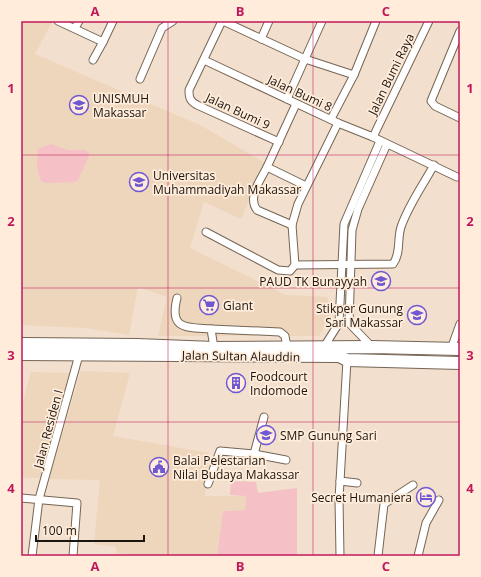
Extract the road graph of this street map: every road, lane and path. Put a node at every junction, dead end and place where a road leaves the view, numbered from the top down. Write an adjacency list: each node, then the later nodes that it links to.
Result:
1 (58, 21): 10 (street)
2 (79, 21): 10 (street)
3 (113, 21): 13 (street)
4 (173, 21): 18 (street)
5 (223, 21): 12 (street); 16 (street)
6 (268, 21): 12 (street)
7 (322, 21): 14 (street)
8 (376, 21): 17 (street)
9 (429, 21): 23 (street, Jalan Bumi Raya)
10 (75, 28): 13 (street)
11 (460, 31): 21 (street)
12 (261, 39): 14 (street)
13 (103, 42): 15 (street)
14 (306, 59): 17 (street); 19 (street)
15 (93, 60)
16 (204, 60): 19 (street, Jalan Bumi 8); 24 (street, Jalan Bumi 9)
17 (354, 75): 22 (street)
18 (140, 79)
19 (287, 99): 20 (street, Jalan Bumi 8)
20 (296, 104): 22 (street, Jalan Bumi 8); 24 (street)
21 (460, 118)
22 (334, 121): 23 (street, Jalan Bumi 8); 29 (street)
23 (376, 139): 25 (street, Jalan Bumi 8); 32 (street, Jalan Bumi Raya)
24 (279, 142): 27 (street)
25 (387, 144): 26 (street, Jalan Bumi 8); 34 (street)
26 (434, 165): 28 (street, Jalan Bumi 8); 34 (street)
27 (267, 167): 29 (street); 30 (street)
28 (457, 177)
29 (306, 186): 30 (street)
30 (292, 225): 33 (street)
31 (206, 232): 33 (street)
32 (341, 264): 33 (street); 34 (street); 36 (street, Jalan Bumi Raya)
33 (295, 265)
34 (350, 265): 37 (street)
35 (177, 298): 39 (street)
36 (339, 323): 37 (street); 42 (street)
37 (349, 323): 43 (street)
38 (460, 324): 44 (street)
39 (211, 329): 41 (street); 45 (street)
40 (21, 344): 46 (highway, Jalan Sultan Alauddin)
41 (287, 347): 42 (highway, Jalan Sultan Alauddin); 45 (highway, Jalan Sultan Alauddin)
42 (324, 347): 43 (highway, Jalan Sultan Alauddin)
43 (372, 347): 44 (highway, Jalan Sultan Alauddin)
44 (457, 347)
45 (214, 348): 46 (highway, Jalan Sultan Alauddin)
46 (137, 350): 48 (highway, Jalan Sultan Alauddin); 49 (highway, Jalan Sultan Alauddin)
47 (21, 354): 48 (highway, Jalan Sultan Alauddin)
48 (78, 360): 59 (street, Jalan Residen I)
49 (347, 360): 50 (highway, Jalan Sultan Alauddin); 54 (street)
50 (460, 363)
51 (264, 417): 52 (street)
52 (254, 454): 53 (street); 56 (street)
53 (286, 460)
54 (340, 481): 55 (street); 63 (street)
55 (357, 483)
56 (208, 484)
57 (413, 485): 64 (street)
58 (21, 498): 59 (street)
59 (39, 499): 61 (street, Jalan Residen I); 62 (street)
60 (439, 500): 65 (street)
61 (32, 556)
62 (72, 556)
63 (340, 556)
64 (378, 556)
65 (418, 556)

